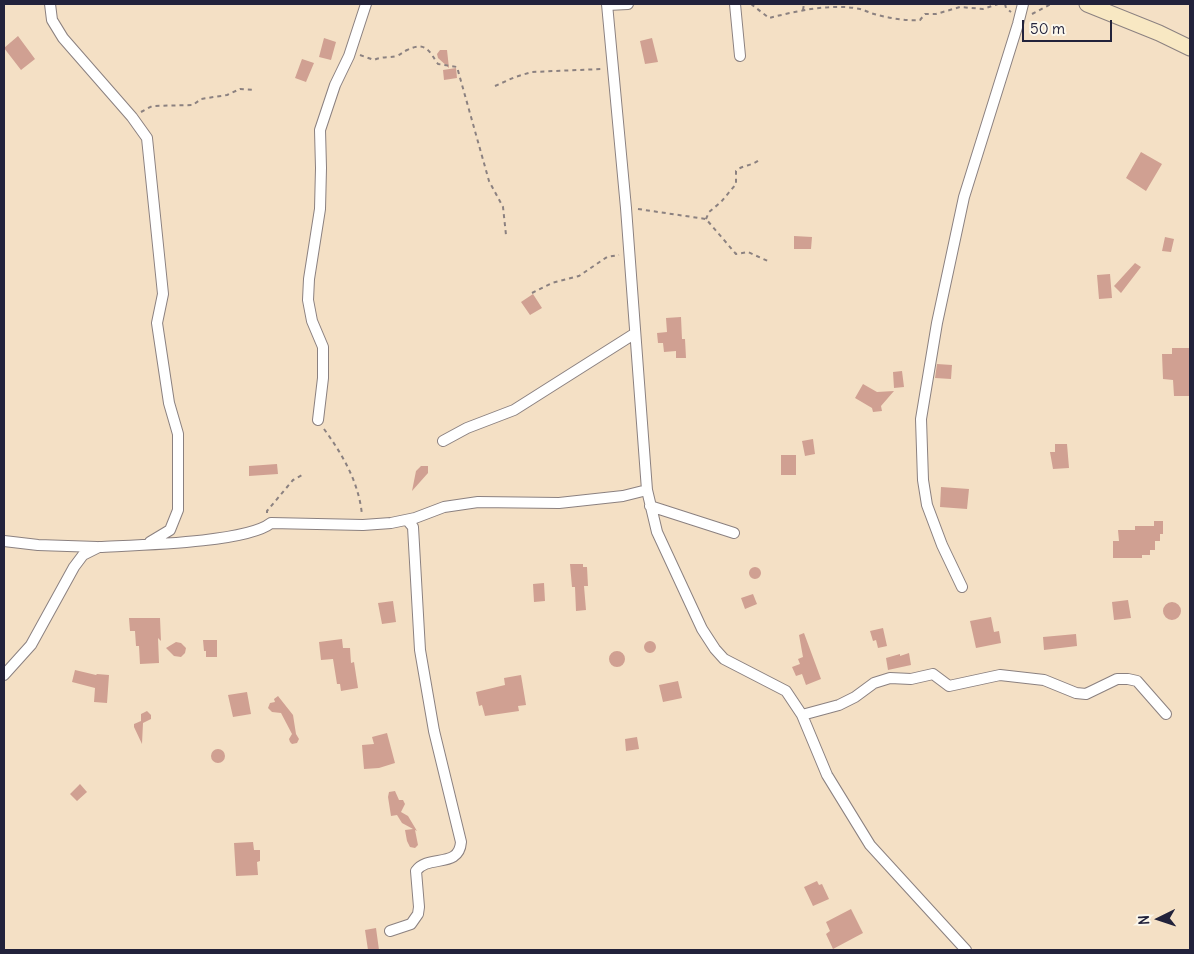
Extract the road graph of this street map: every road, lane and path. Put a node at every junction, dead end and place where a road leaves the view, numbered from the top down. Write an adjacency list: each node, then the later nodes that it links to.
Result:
1 (50, 4): 19 (street)
2 (366, 4): 14 (street)
3 (607, 4): 4 (street); 16 (street)
4 (628, 4)
5 (735, 4): 15 (street)
6 (751, 4): 12 (path)
7 (804, 4): 12 (path)
8 (998, 4): 12 (path)
9 (1051, 4): 11 (path)
10 (1093, 5): 13 (main road)
11 (1022, 9): 40 (street)
12 (803, 10)
13 (1190, 48)
14 (349, 56): 23 (path); 28 (street)
15 (740, 56)
16 (614, 68): 17 (path); 21 (street)
17 (496, 86)
18 (254, 90): 19 (path)
19 (132, 117): 38 (street)
20 (759, 160): 22 (path)
21 (626, 208): 22 (path); 24 (street)
22 (706, 219): 25 (path)
23 (506, 235)
24 (629, 254): 26 (path); 27 (street)
25 (770, 262)
26 (532, 293)
27 (634, 334): 29 (street); 31 (street)
28 (318, 420): 34 (path)
29 (443, 441)
30 (304, 474): 35 (path)
31 (647, 490): 32 (street); 33 (street)
32 (650, 506): 36 (street); 42 (street)
33 (407, 520): 34 (street); 44 (street)
34 (363, 525): 35 (street)
35 (265, 528): 38 (street)
36 (734, 533)
37 (4, 541): 39 (street)
38 (148, 544): 39 (street)
39 (99, 547): 41 (street)
40 (962, 587)
41 (4, 675)
42 (802, 714): 43 (street); 45 (street)
43 (1166, 714)
44 (390, 931)
45 (966, 950)

